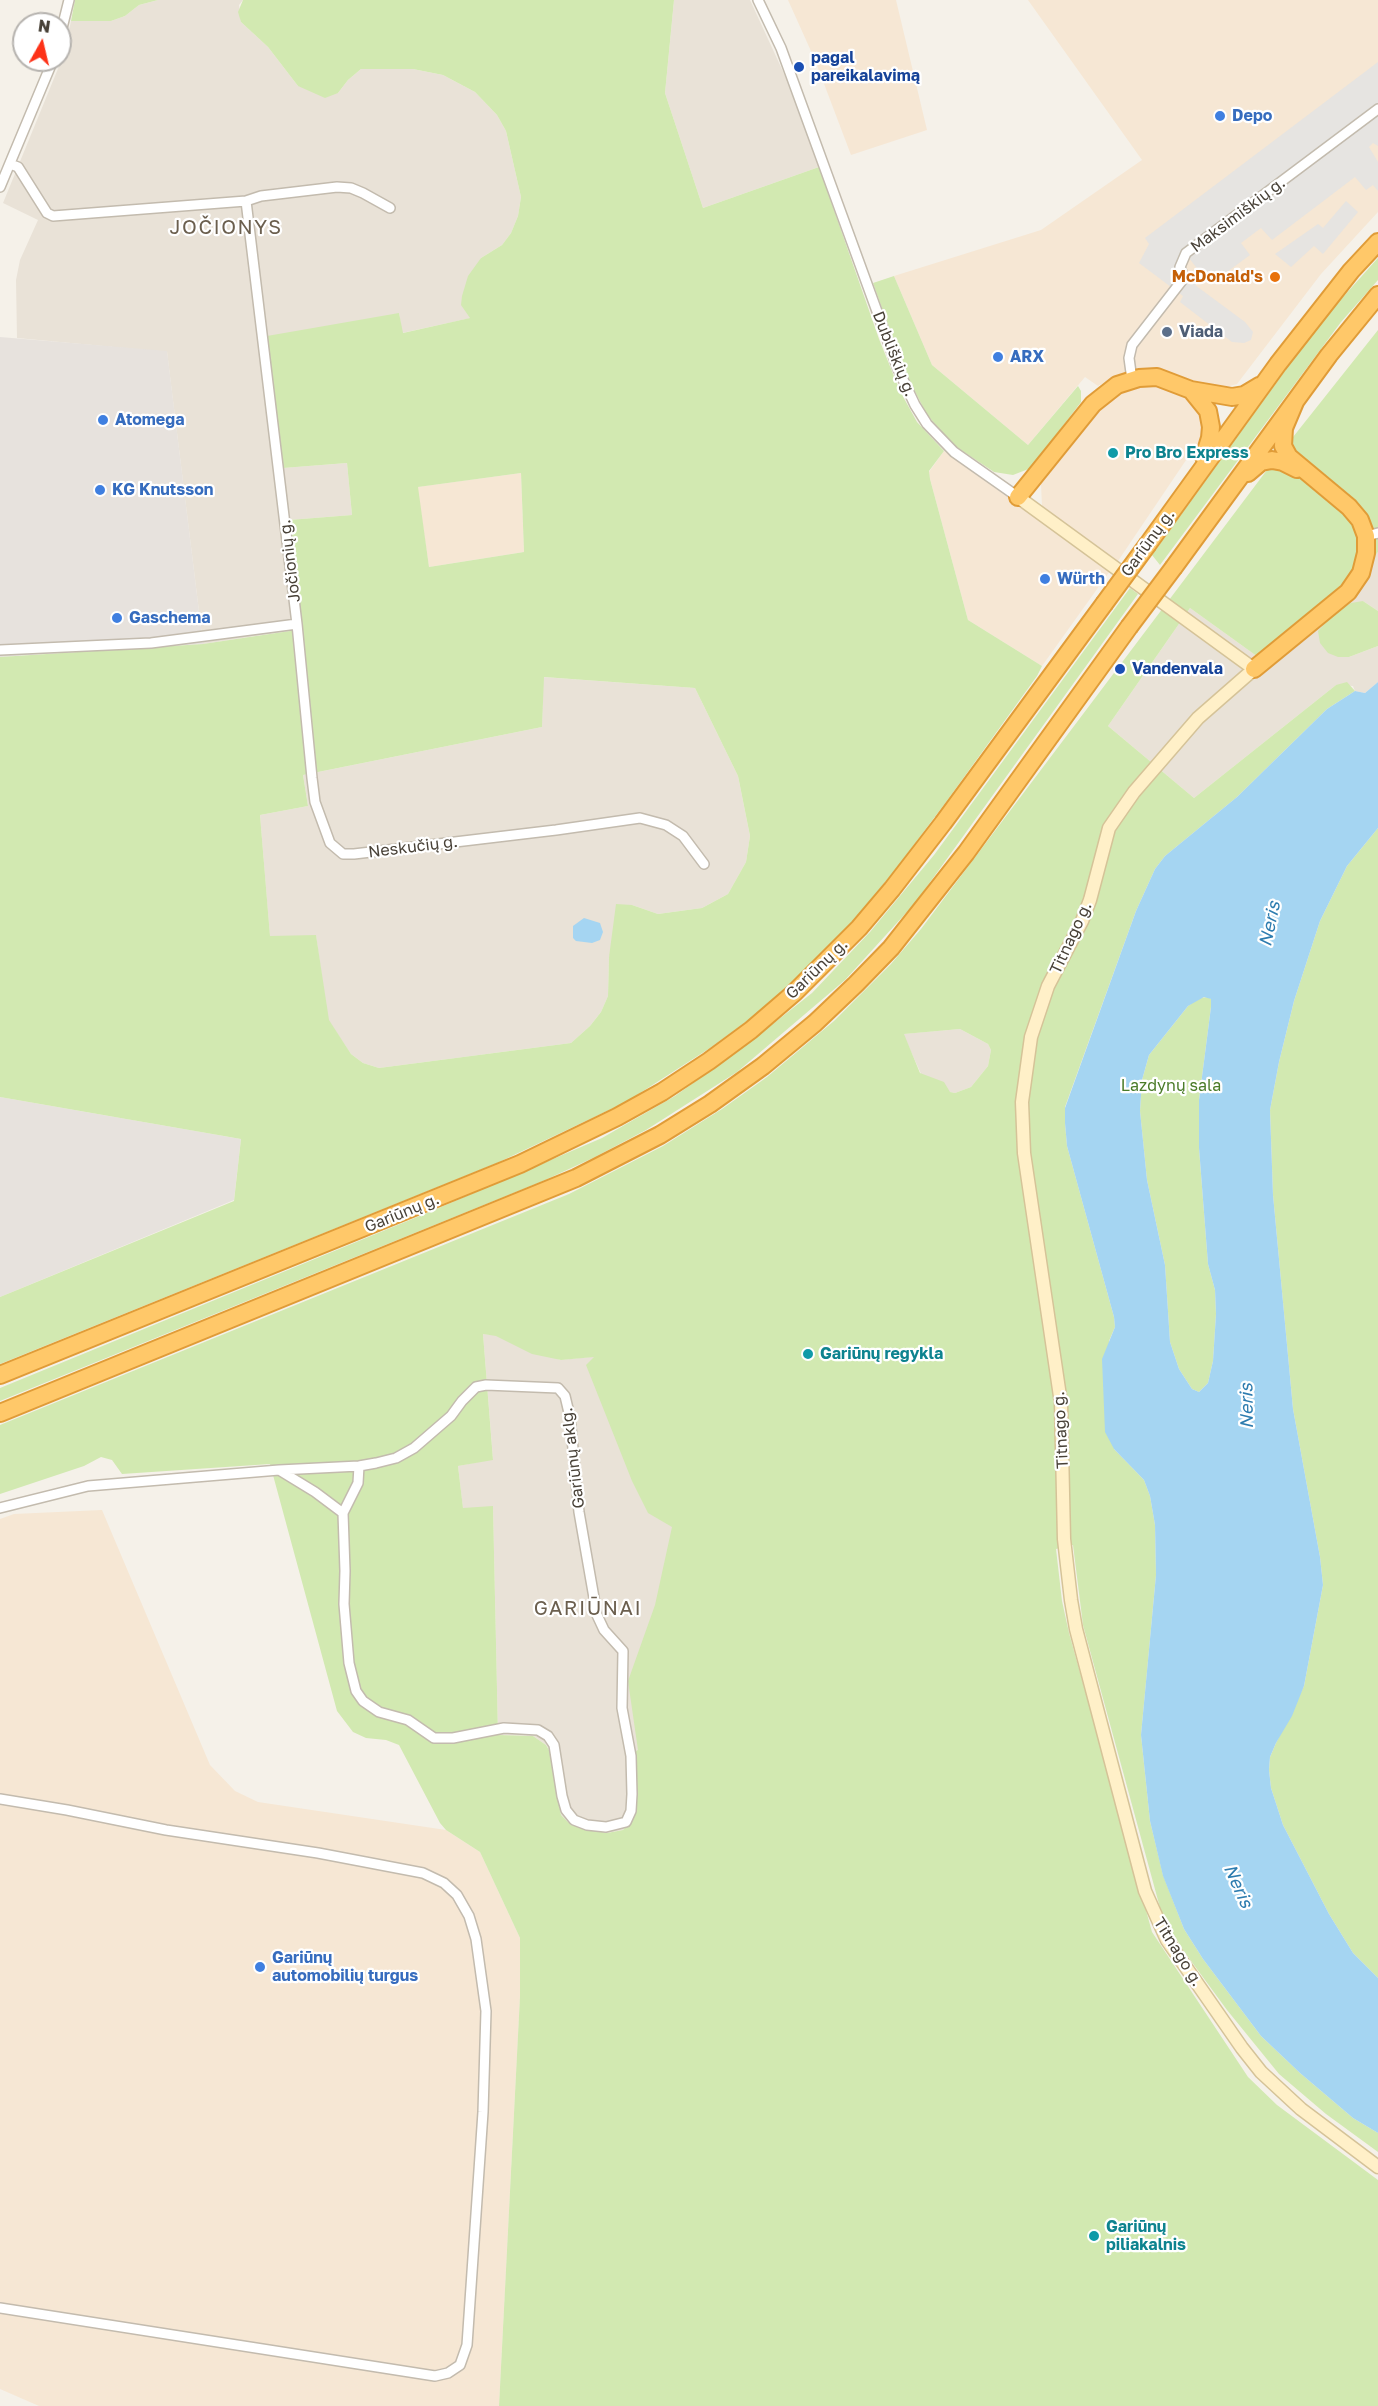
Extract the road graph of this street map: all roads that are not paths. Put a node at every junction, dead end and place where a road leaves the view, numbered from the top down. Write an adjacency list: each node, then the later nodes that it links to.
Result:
1 (758, 0): 17 (street, Dubliškių g.)
2 (48, 72): 4 (street)
3 (1378, 109): 10 (street, Maksimiškių g.)
4 (10, 164): 5 (street); 6 (street)
5 (0, 187)
6 (246, 201): 7 (street); 19 (street, Jočionių g.)
7 (390, 208)
8 (1378, 242): 11 (highway, Gariūnų g.)
9 (1378, 296): 13 (highway)
10 (1132, 380): 12 (highway); 17 (highway)
11 (1265, 382): 12 (highway); 14 (highway, Gariūnų g.)
12 (1191, 390): 14 (highway)
13 (1295, 402): 15 (highway); 16 (highway)
14 (1198, 473): 23 (highway, Gariūnų g., bridge)
15 (1312, 478): 16 (highway); 18 (highway)
16 (1236, 483): 24 (highway, bridge)
17 (1018, 497): 21 (street, Dubliškių g.)
18 (1372, 535): 21 (highway)
19 (297, 624): 20 (street, Jočionių g.); 22 (street, Neskučių g.)
20 (0, 650)
21 (1254, 669): 30 (street, Titnago g.)
22 (704, 864)
23 (0, 1376)
24 (0, 1413)
25 (358, 1466): 26 (street, Gariūnų aklg.); 28 (street); 28 (street, Gariūnų aklg.)
26 (279, 1470): 27 (street, Gariūnų aklg.); 28 (street)
27 (0, 1508)
28 (342, 1513)
29 (0, 1799): 31 (street)
30 (1378, 2167)
31 (0, 2308)

